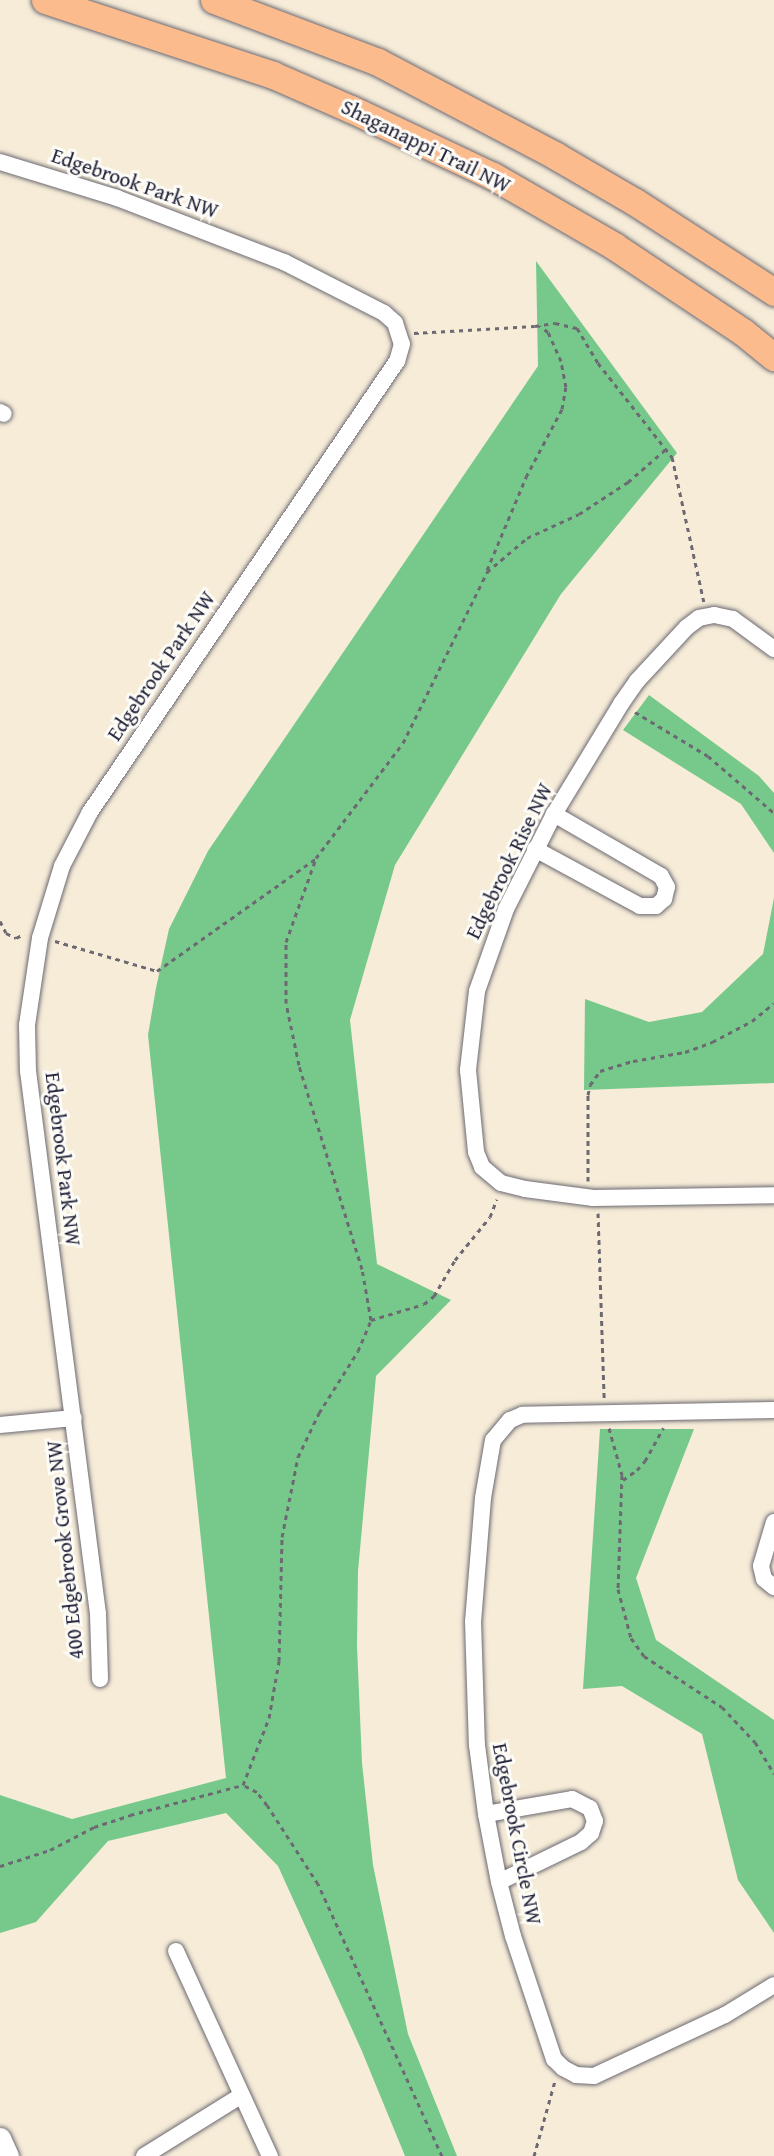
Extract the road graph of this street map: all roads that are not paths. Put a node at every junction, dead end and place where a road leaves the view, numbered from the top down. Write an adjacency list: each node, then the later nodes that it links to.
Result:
1 (45, 0): 5 (main road, Shaganappi Trail NW)
2 (214, 0): 4 (main road)
3 (0, 162): 11 (street, Edgebrook Park NW)
4 (774, 292)
5 (774, 357)
6 (774, 649): 7 (street, Edgebrook Rise NW)
7 (554, 814): 8 (street, Edgebrook Rise NW); 8 (street)
8 (536, 849): 9 (street, Edgebrook Rise NW)
9 (774, 1195)
10 (774, 1410): 16 (street, Edgebrook Circle NW)
11 (74, 1418): 12 (street); 15 (street, 400 Edgebrook Grove NW)
12 (0, 1425)
13 (774, 1522): 14 (street)
14 (774, 1587)
15 (100, 1679)
16 (486, 1814): 17 (street, Edgebrook Circle NW); 17 (street)
17 (499, 1882): 19 (street, Edgebrook Circle NW)
18 (176, 1951): 20 (street)
19 (774, 1986)
20 (242, 2096): 23 (street); 24 (street)
21 (0, 2138): 22 (street)
22 (8, 2156)
23 (144, 2156)
24 (270, 2156)

